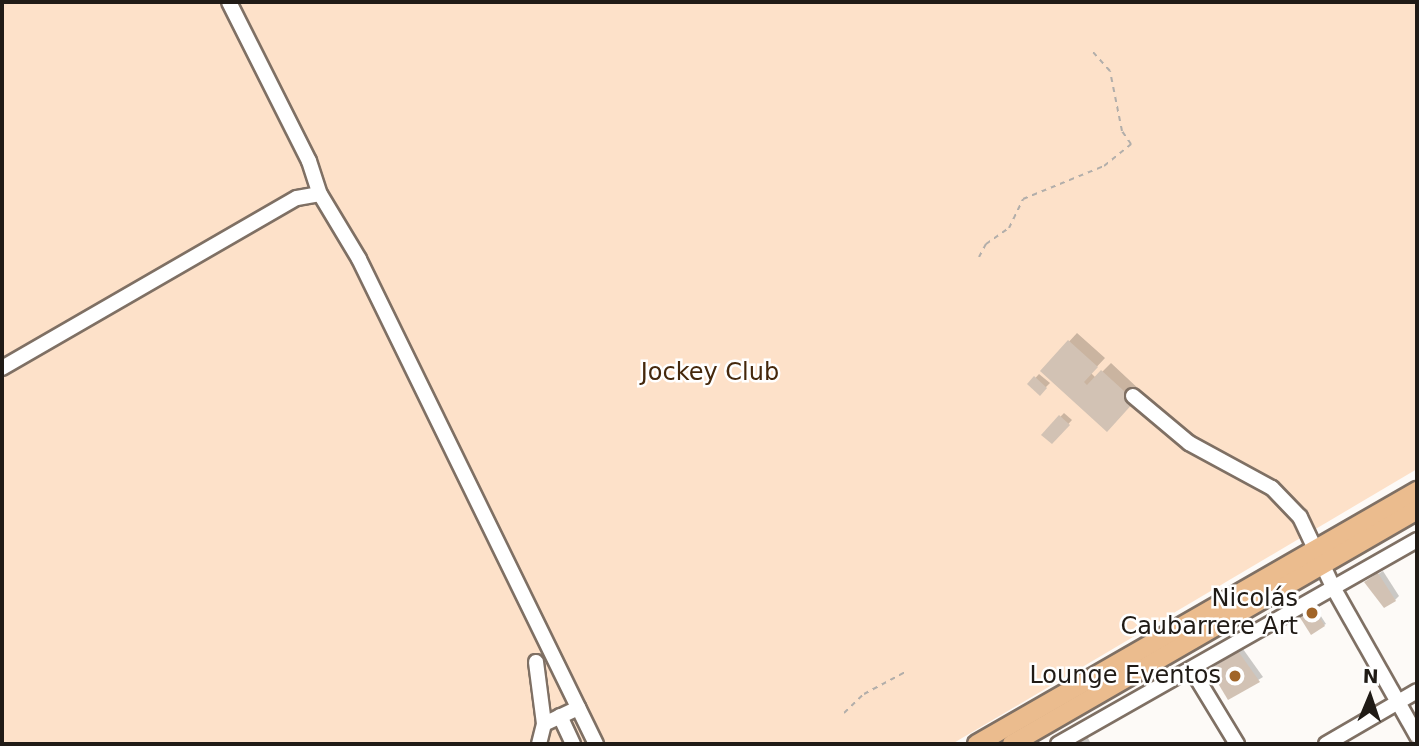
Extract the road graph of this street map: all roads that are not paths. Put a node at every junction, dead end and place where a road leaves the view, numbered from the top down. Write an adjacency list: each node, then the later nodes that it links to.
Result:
1 (229, 2): 2 (street)
2 (320, 194): 3 (street); 14 (street)
3 (2, 368)
4 (1133, 396): 8 (street)
5 (1417, 491): 8 (main road)
6 (1417, 509): 8 (main road)
7 (1417, 540): 9 (street)
8 (1318, 558): 9 (street); 20 (main road); 21 (main road)
9 (1334, 589): 11 (street); 13 (street)
10 (536, 662): 17 (street)
11 (1192, 670): 22 (street); 23 (street)
12 (1417, 691): 13 (street)
13 (1398, 702): 16 (street); 24 (street)
14 (578, 708): 15 (street); 19 (street)
15 (560, 716): 17 (street); 18 (street)
16 (1417, 736)
17 (542, 737)
18 (573, 744)
19 (596, 744)
20 (978, 744)
21 (1012, 744)
22 (1058, 744)
23 (1237, 744)
24 (1326, 744)

